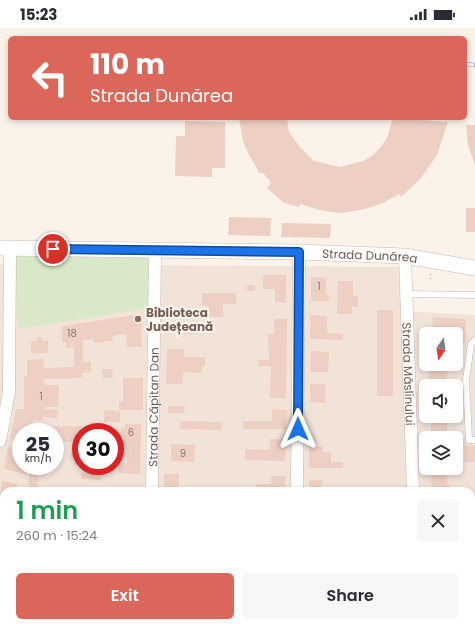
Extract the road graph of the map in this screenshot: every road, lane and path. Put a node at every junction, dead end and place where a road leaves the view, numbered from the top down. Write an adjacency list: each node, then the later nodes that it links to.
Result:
1 (5, 248): 2 (street, Strada Dunărea); 9 (street)
2 (155, 251): 3 (street, Strada Dunărea); 13 (street, Strada Căpitan Dan)
3 (299, 252): 4 (street, Strada Dunărea); 14 (street)
4 (405, 256): 5 (street, Strada Dunărea); 6 (street, Strada Măslinului)
5 (475, 268)
6 (406, 294): 7 (lane); 15 (street, Strada Măslinului)
7 (475, 295)
8 (475, 340): 11 (lane)
9 (9, 363): 10 (street); 12 (street)
10 (0, 373)
11 (475, 440)
12 (0, 441)
13 (152, 487)
14 (297, 487)
15 (413, 487)

